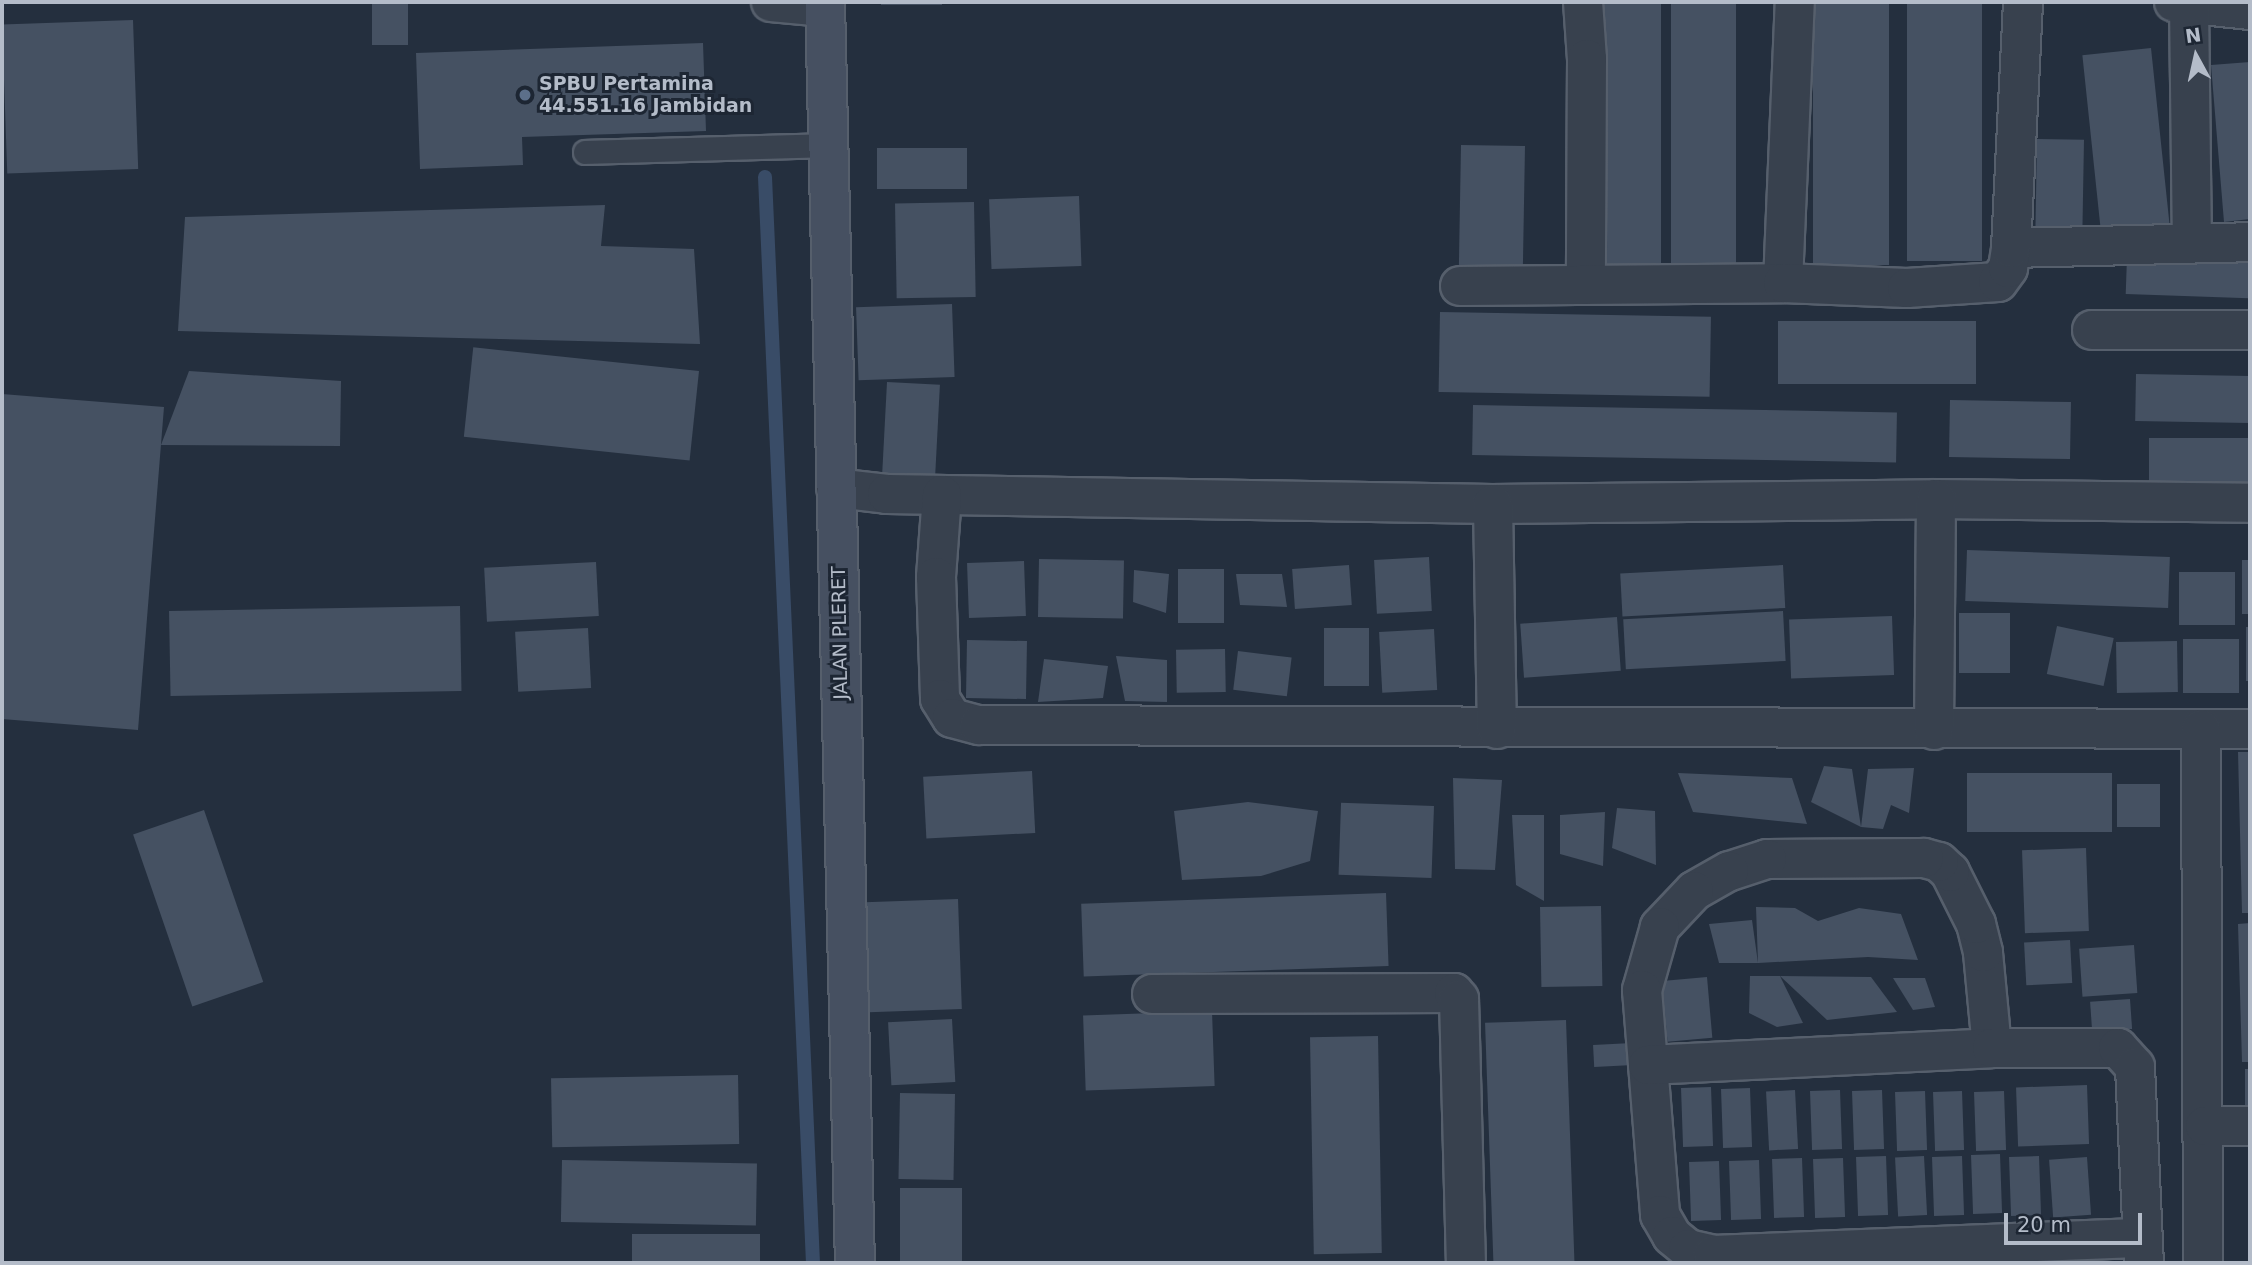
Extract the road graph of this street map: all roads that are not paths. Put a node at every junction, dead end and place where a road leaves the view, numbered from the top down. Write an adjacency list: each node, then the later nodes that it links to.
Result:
1 (771, 2): 6 (street)
2 (1583, 2): 14 (street)
3 (1795, 2): 13 (street)
4 (2023, 2): 12 (street)
5 (2181, 3): 7 (street); 10 (street)
6 (825, 4): 8 (main road, JALAN PLERET)
7 (2250, 10)
8 (829, 145): 9 (lane); 18 (main road, JALAN PLERET)
9 (585, 152)
10 (2192, 242): 11 (street); 12 (street)
11 (2250, 242)
12 (2011, 248): 13 (street)
13 (1783, 283): 14 (street)
14 (1586, 285): 15 (street)
15 (1460, 286)
16 (2092, 330): 17 (street)
17 (2250, 330)
18 (836, 488): 19 (street); 34 (main road, JALAN PLERET)
19 (942, 495): 22 (street); 23 (street)
20 (1936, 499): 21 (street); 22 (street); 26 (street)
21 (2250, 503)
22 (1493, 504): 23 (street)
23 (1497, 729): 26 (street)
24 (2201, 729): 25 (street); 26 (street); 30 (street)
25 (2250, 729)
26 (1934, 730)
27 (1152, 994): 35 (street)
28 (1992, 1048): 29 (street); 29 (street); 32 (street)
29 (1648, 1065): 33 (street)
30 (2204, 1126): 31 (street); 36 (street)
31 (2250, 1126)
32 (2143, 1251): 33 (street)
33 (1713, 1259)
34 (855, 1263)
35 (1466, 1263)
36 (2203, 1263)

